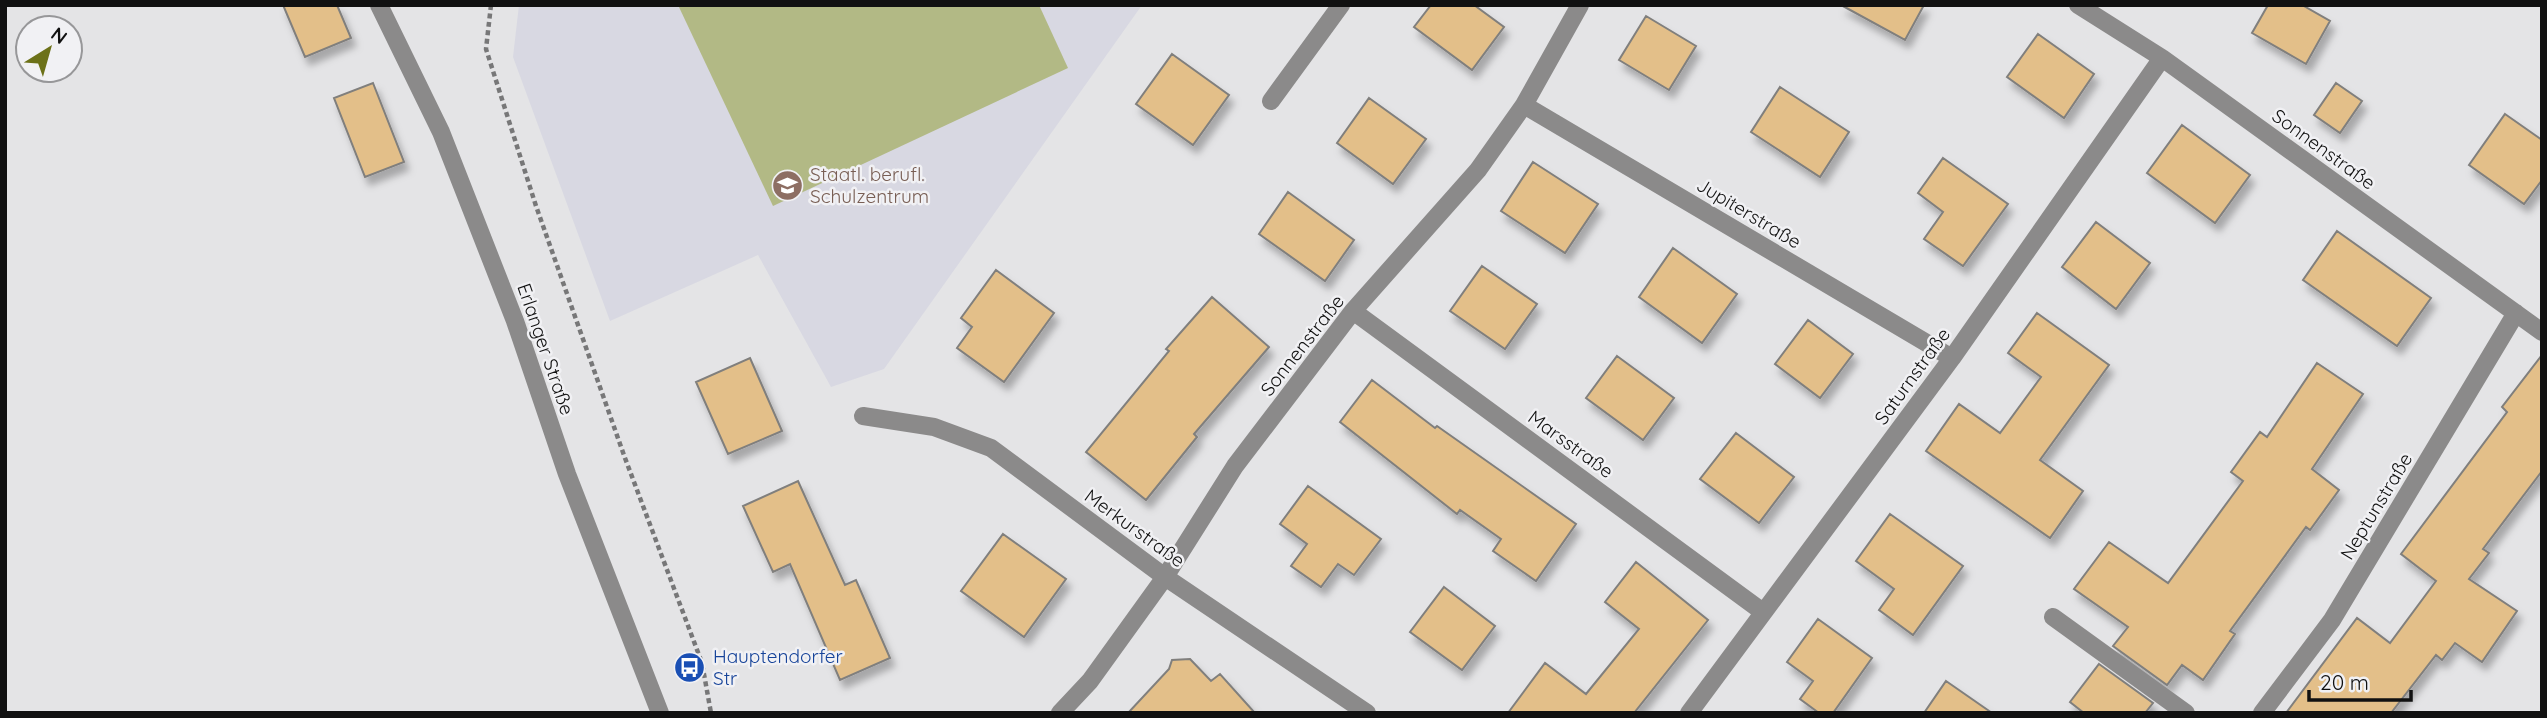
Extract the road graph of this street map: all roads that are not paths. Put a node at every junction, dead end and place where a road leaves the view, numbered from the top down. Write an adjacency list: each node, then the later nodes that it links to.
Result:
1 (379, 5): 16 (street, Erlanger Straße)
2 (1341, 5): 6 (street)
3 (1580, 5): 7 (street, Sonnenstraße)
4 (2078, 5): 5 (street, Sonnenstraße)
5 (2162, 58): 9 (street, Sonnenstraße); 11 (street, Saturnstraße)
6 (1271, 101)
7 (1524, 105): 8 (street, Sonnenstraße); 11 (street, Jupiterstraße)
8 (1353, 311): 13 (street, Sonnenstraße); 14 (street, Marsstraße)
9 (2516, 313): 10 (street, Sonnenstraße); 21 (street, Neptunstraße)
10 (2542, 332)
11 (1952, 358): 14 (street, Saturnstraße)
12 (863, 416): 13 (street, Merkurstraße)
13 (1165, 576): 17 (street, Sonnenstraße); 18 (street, Merkurstraße)
14 (1763, 611): 19 (street, Saturnstraße)
15 (2053, 617): 20 (street)
16 (660, 713)
17 (1060, 713)
18 (1367, 713)
19 (1689, 713)
20 (2186, 713)
21 (2262, 713)

